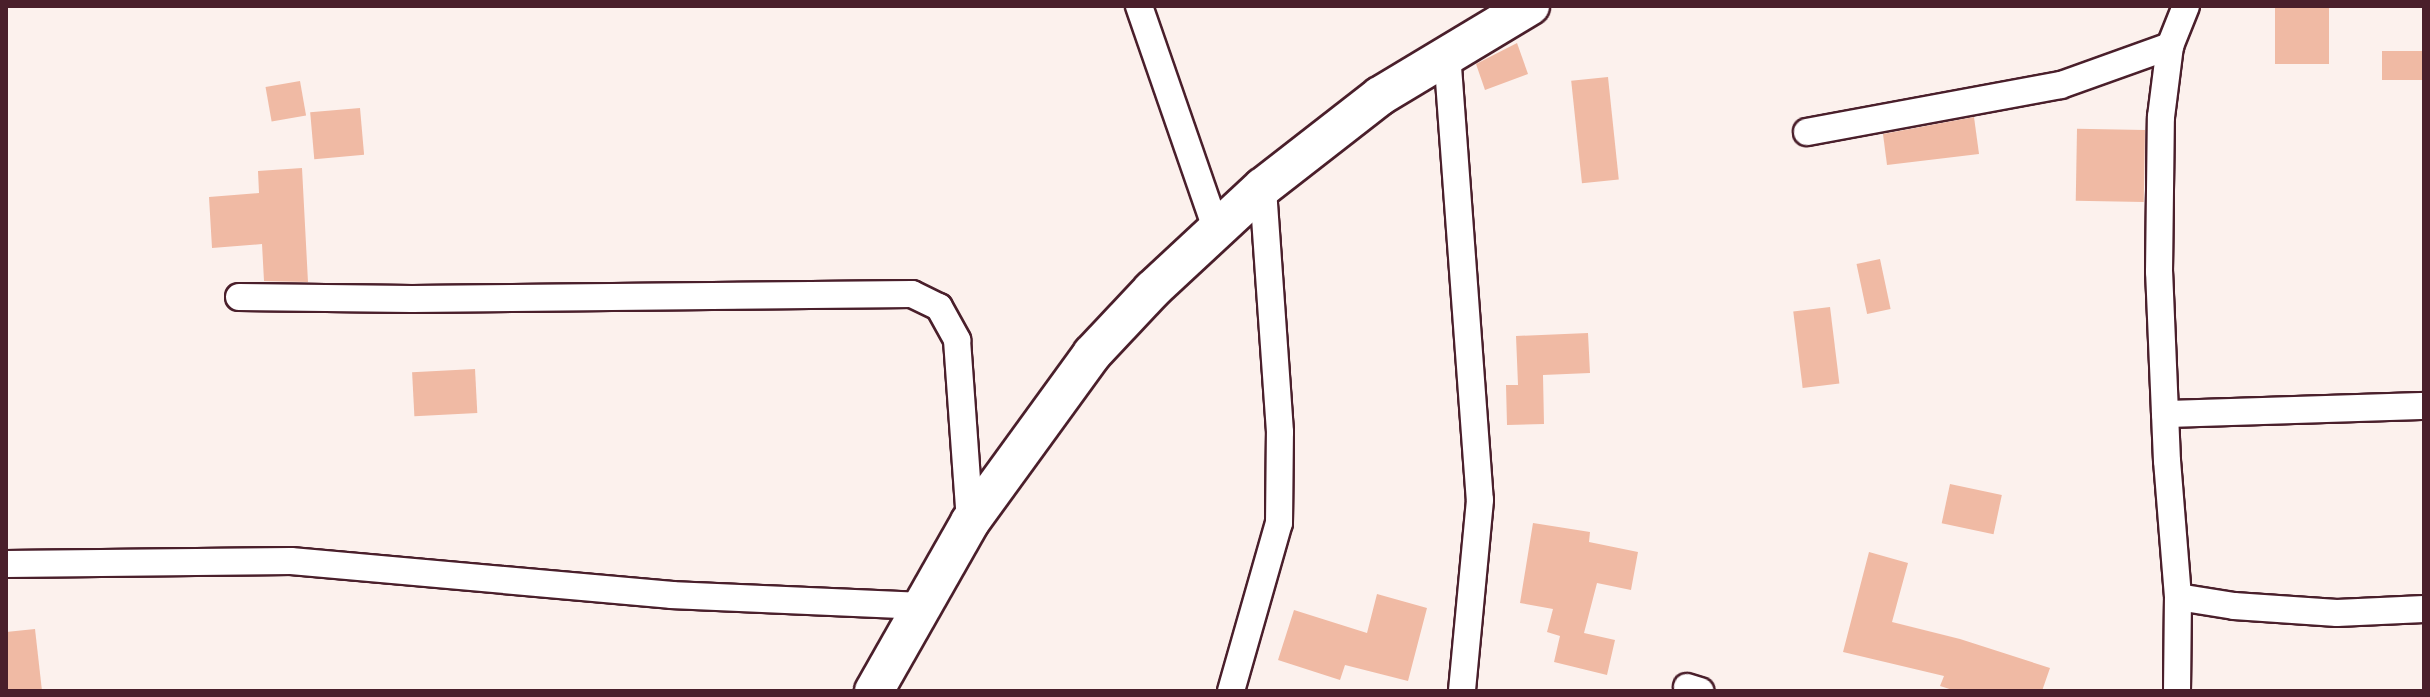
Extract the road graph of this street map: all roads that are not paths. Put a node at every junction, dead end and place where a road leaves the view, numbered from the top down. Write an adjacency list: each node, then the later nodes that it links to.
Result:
1 (1139, 6): 8 (street)
2 (1530, 6): 5 (street)
3 (2186, 6): 4 (street)
4 (2170, 46): 6 (street); 11 (street)
5 (1447, 53): 7 (street); 19 (street)
6 (1807, 132)
7 (1263, 187): 8 (street); 18 (street)
8 (1216, 228): 12 (street)
9 (239, 297): 12 (street)
10 (2424, 406): 11 (street)
11 (2165, 414): 14 (street)
12 (970, 522): 15 (street)
13 (6, 564): 15 (street)
14 (2178, 597): 16 (street); 20 (street)
15 (922, 606): 17 (street)
16 (2424, 609)
17 (874, 691)
18 (1231, 691)
19 (1462, 691)
20 (2177, 691)

